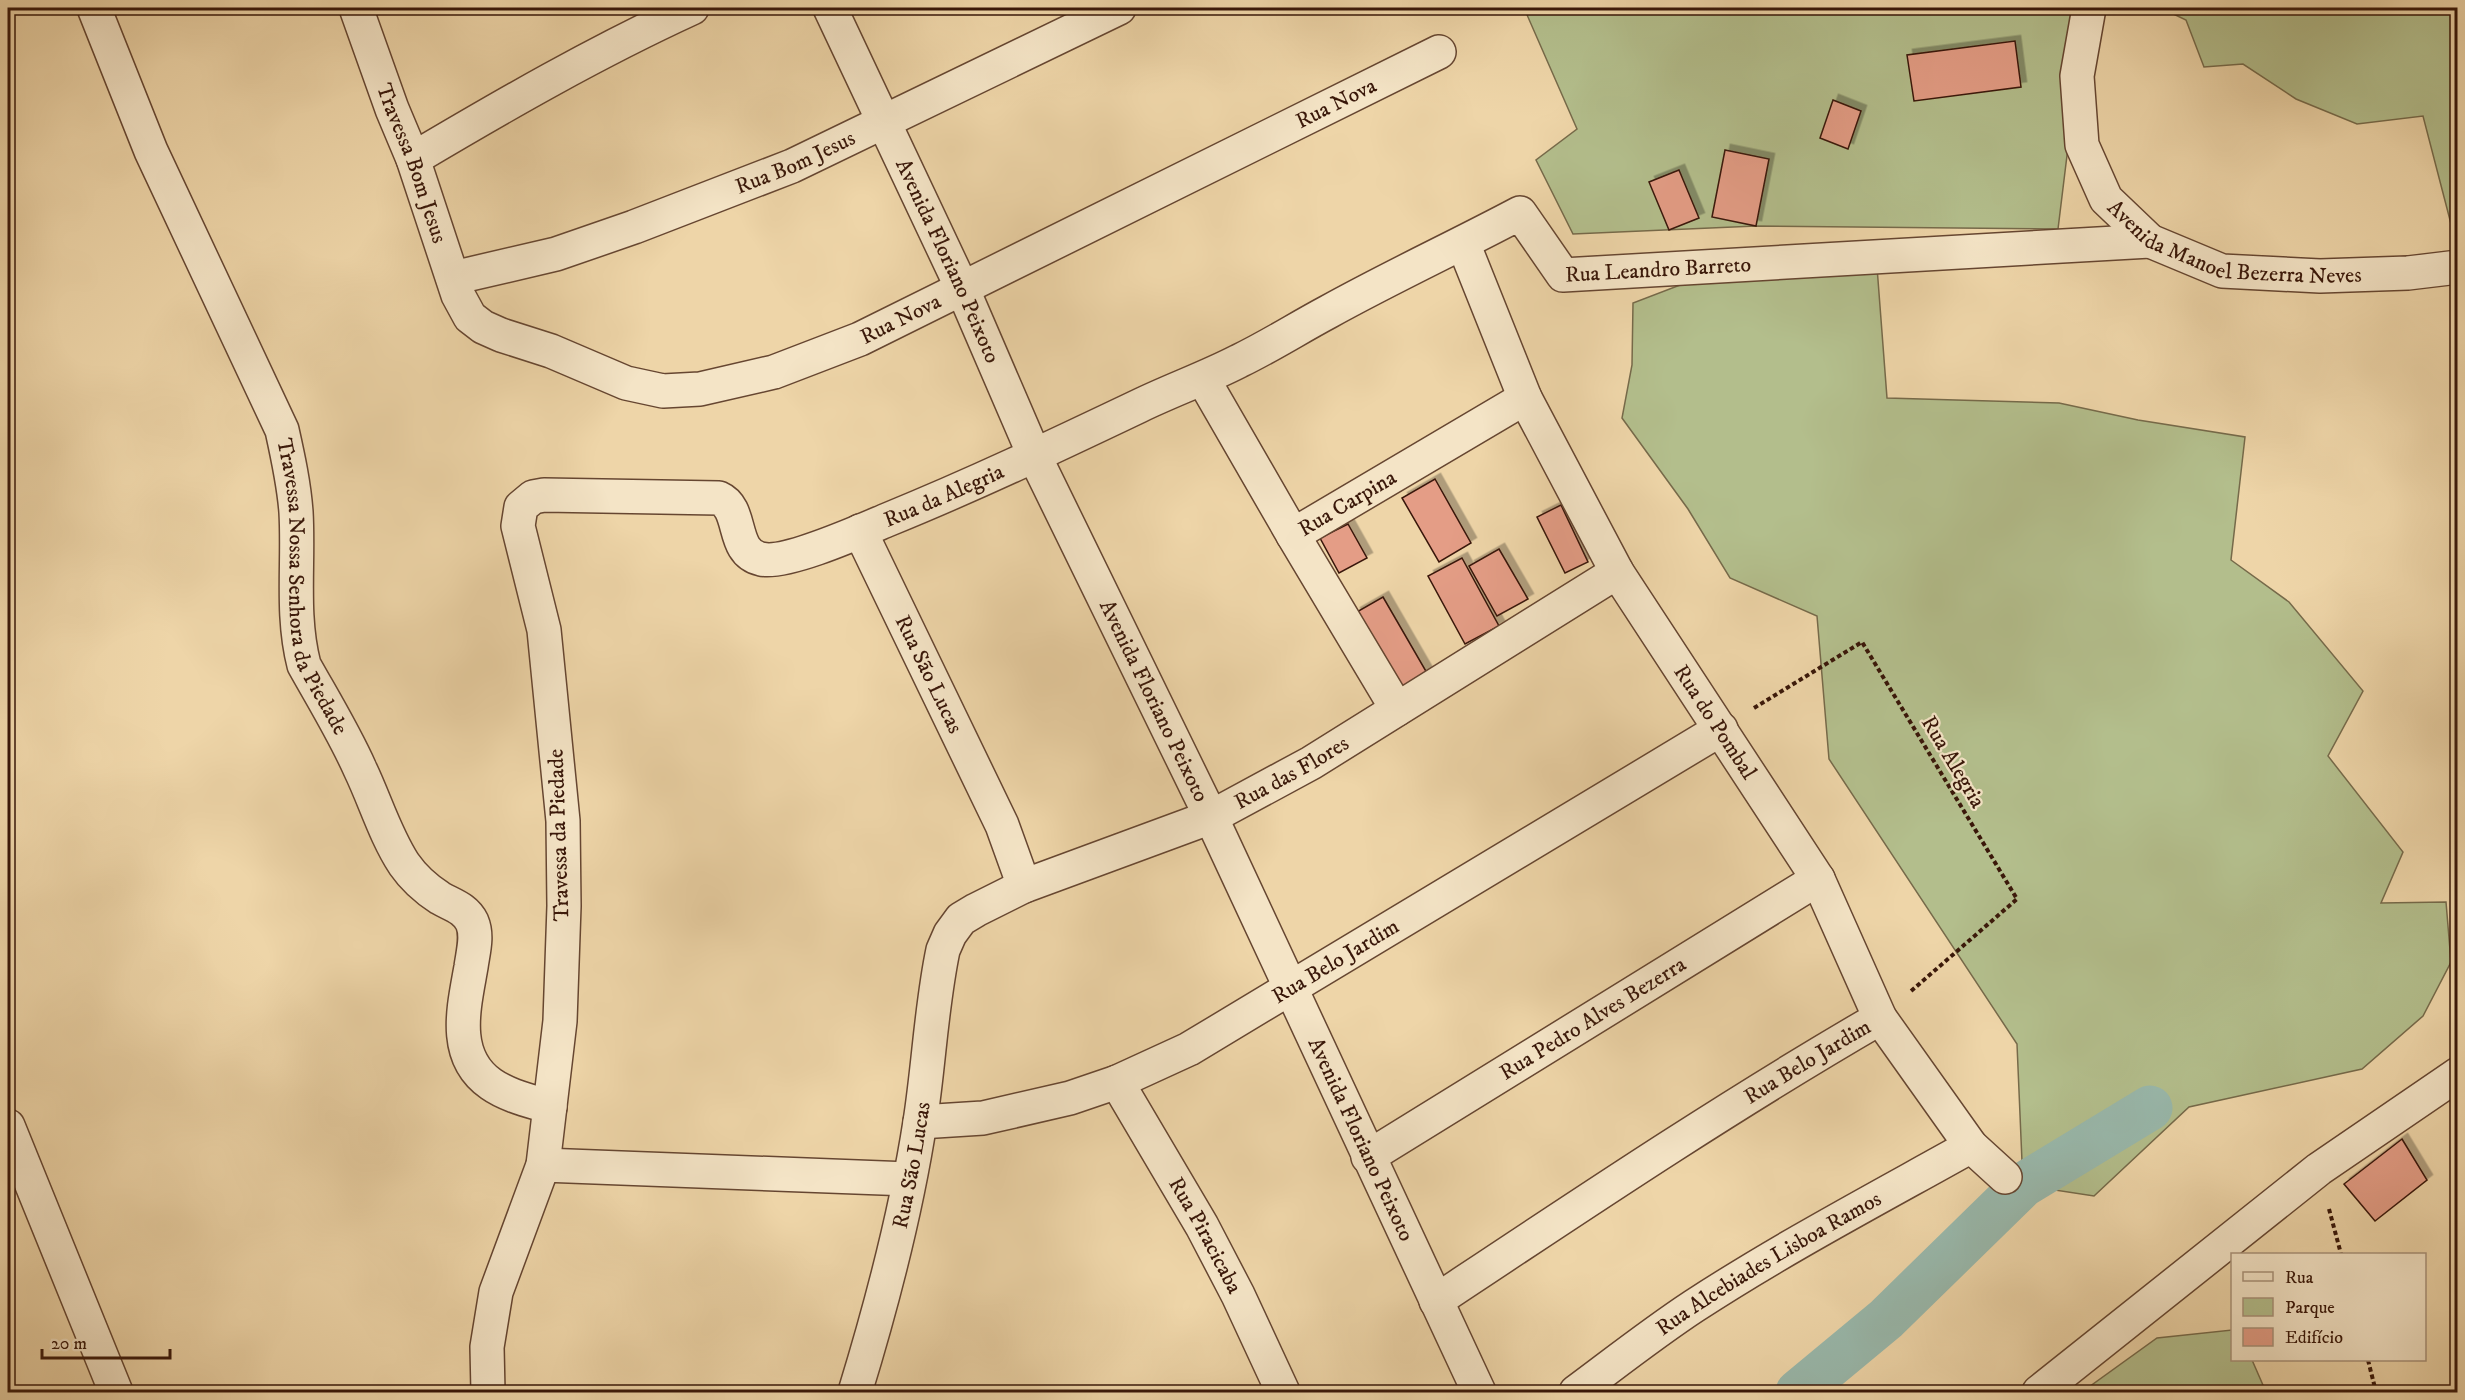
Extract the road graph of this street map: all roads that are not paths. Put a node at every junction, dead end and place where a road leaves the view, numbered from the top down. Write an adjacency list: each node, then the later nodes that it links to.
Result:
1 (94, 8): 33 (street, Travessa Nossa Senhora da Piedade)
2 (356, 8): 9 (street, Travessa Bom Jesus)
3 (692, 8): 9 (street)
4 (830, 8): 8 (street, Avenida Floriano Peixoto)
5 (1119, 8): 8 (street, Rua Bom Jesus)
6 (2089, 8): 10 (street, Avenida Manoel Bezerra Neves)
7 (1439, 52): 14 (street, Rua Nova)
8 (884, 122): 13 (street, Rua Bom Jesus); 14 (street, Avenida Floriano Peixoto)
9 (413, 159): 13 (street, Travessa Bom Jesus)
10 (2150, 241): 11 (street, Rua Leandro Barreto); 12 (street, Avenida Manoel Bezerra Neves)
11 (1463, 243): 16 (street, Rua Leandro Barreto); 17 (street, Rua do Pombal)
12 (2457, 267)
13 (453, 278): 15 (street, Travessa Bom Jesus)
14 (963, 290): 15 (street, Rua Nova); 18 (street, Avenida Floriano Peixoto)
15 (471, 317)
16 (1203, 379): 18 (street, Rua da Alegria); 21 (street, Rua Carpina)
17 (1525, 398): 21 (street, Rua Carpina); 22 (street, Rua do Pombal)
18 (1035, 457): 20 (street, Rua da Alegria); 25 (street, Avenida Floriano Peixoto)
19 (521, 507): 20 (street, Rua da Alegria); 33 (street, Travessa da Piedade)
20 (860, 531): 27 (street, Rua São Lucas)
21 (1293, 534): 23 (street)
22 (1617, 572): 23 (street, Rua das Flores); 24 (street, Rua do Pombal)
23 (1398, 709): 25 (street, Rua das Flores)
24 (1721, 729): 26 (street, Rua do Pombal); 29 (street, Rua Belo Jardim)
25 (1211, 817): 27 (street, Rua das Flores); 29 (street, Avenida Floriano Peixoto)
26 (1818, 879): 30 (street, Rua do Pombal); 37 (street, Rua Pedro Alves Bezerra)
27 (1024, 886): 28 (street, Rua das Flores)
28 (950, 934): 34 (street, Rua São Lucas)
29 (1290, 988): 32 (street, Rua Belo Jardim); 37 (street, Avenida Floriano Peixoto)
30 (1880, 1018): 36 (street, Rua do Pombal); 41 (street, Rua Belo Jardim)
31 (2457, 1074): 48 (street)
32 (1117, 1082): 34 (street, Rua Belo Jardim); 45 (street, Rua Piracicaba)
33 (550, 1107): 38 (street, Travessa da Piedade)
34 (920, 1122): 40 (street, Rua São Lucas)
35 (8, 1126): 42 (street)
36 (1971, 1146): 39 (street, Rua do Pombal); 47 (street, Rua Alcebiades Lisboa Ramos)
37 (1368, 1157): 41 (street, Avenida Floriano Peixoto)
38 (543, 1165): 40 (street); 43 (street, Travessa da Piedade)
39 (2006, 1177)
40 (909, 1179): 44 (street, Rua São Lucas)
41 (1436, 1301): 46 (street, Avenida Floriano Peixoto)
42 (116, 1392)
43 (488, 1392)
44 (855, 1392)
45 (1283, 1392)
46 (1479, 1392)
47 (1576, 1392)
48 (2038, 1392)

